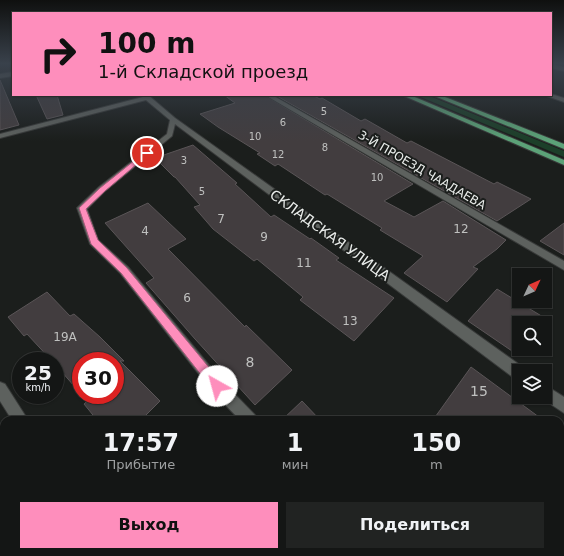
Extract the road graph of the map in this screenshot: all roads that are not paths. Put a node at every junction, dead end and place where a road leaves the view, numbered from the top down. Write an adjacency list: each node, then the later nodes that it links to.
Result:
1 (145, 96): 7 (street, СКЛАДСКАЯ УЛИЦА); 8 (street)
2 (270, 96): 11 (street, 3-Й ПРОЕЗД ЧААДАЕВА)
3 (407, 96): 10 (main road)
4 (437, 96): 9 (main road)
5 (550, 96): 6 (street)
6 (564, 100)
7 (173, 119): 12 (street, СКЛАДСКАЯ УЛИЦА); 17 (street)
8 (0, 136)
9 (564, 147)
10 (564, 163)
11 (564, 266)
12 (512, 368)
13 (0, 389): 16 (street)
14 (552, 397): 15 (street)
15 (564, 406)
16 (18, 416)
17 (246, 416)

